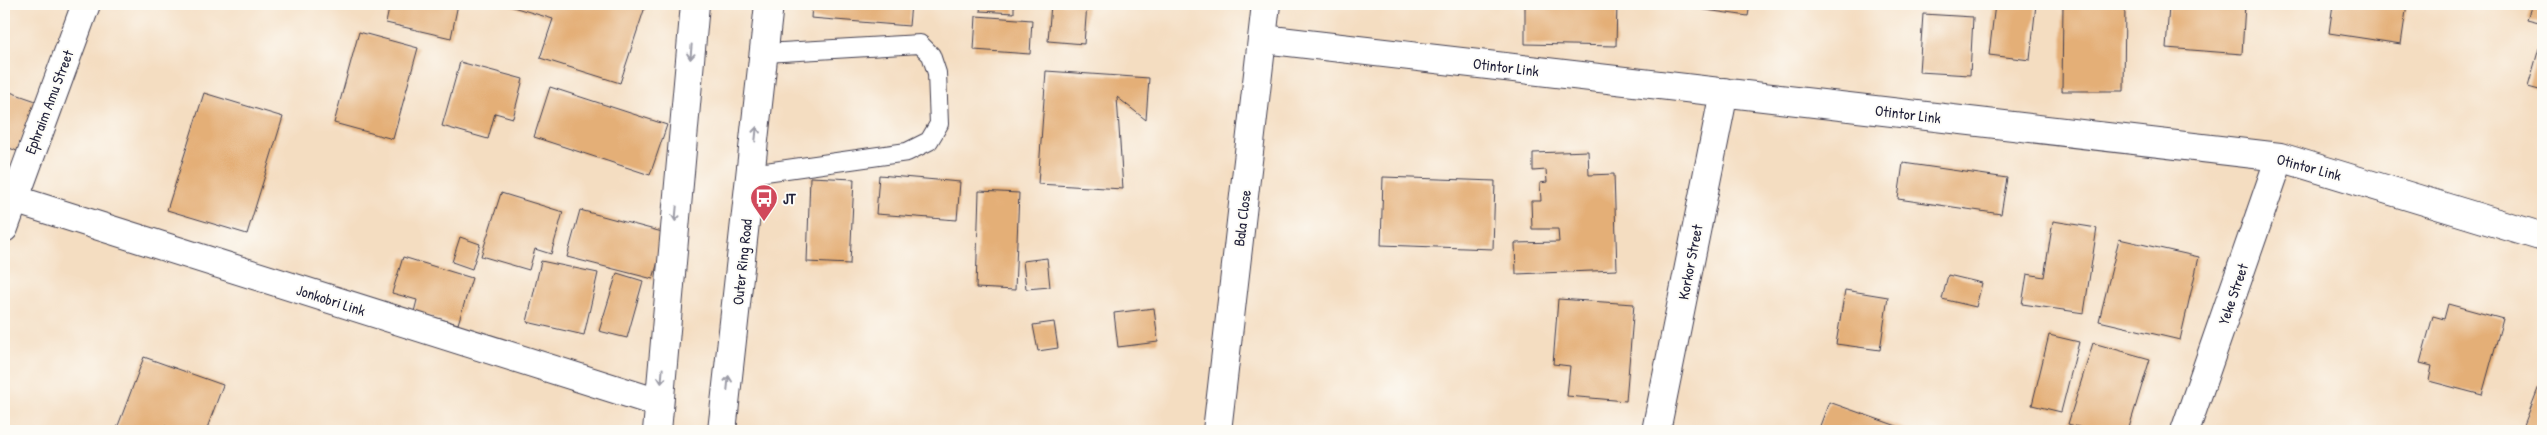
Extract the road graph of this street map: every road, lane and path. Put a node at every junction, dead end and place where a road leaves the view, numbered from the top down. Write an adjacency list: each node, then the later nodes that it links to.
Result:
1 (86, 4): 10 (street, Ephraim Amu Street)
2 (696, 4): 13 (street, one-way to 13)
3 (768, 4): 6 (street, Outer Ring Road)
4 (1266, 4): 5 (street, Bala Close)
5 (1263, 39): 7 (street, Otintor Link); 16 (street, Bala Close)
6 (765, 53): 9 (street, Outer Ring Road, one-way to 6); 9 (lane)
7 (1724, 92): 8 (street, Otintor Link); 17 (street, Korkor Street)
8 (2280, 157): 12 (street, Otintor Link); 18 (street, Yeke Street)
9 (752, 174): 15 (street, Outer Ring Road, one-way to 9)
10 (8, 197): 11 (street, Ephraim Amu Street); 13 (street, Jonkobri Link)
11 (4, 228)
12 (2543, 237)
13 (659, 404): 14 (street)
14 (657, 431)
15 (722, 431)
16 (1217, 431)
17 (1656, 431)
18 (2186, 431)

